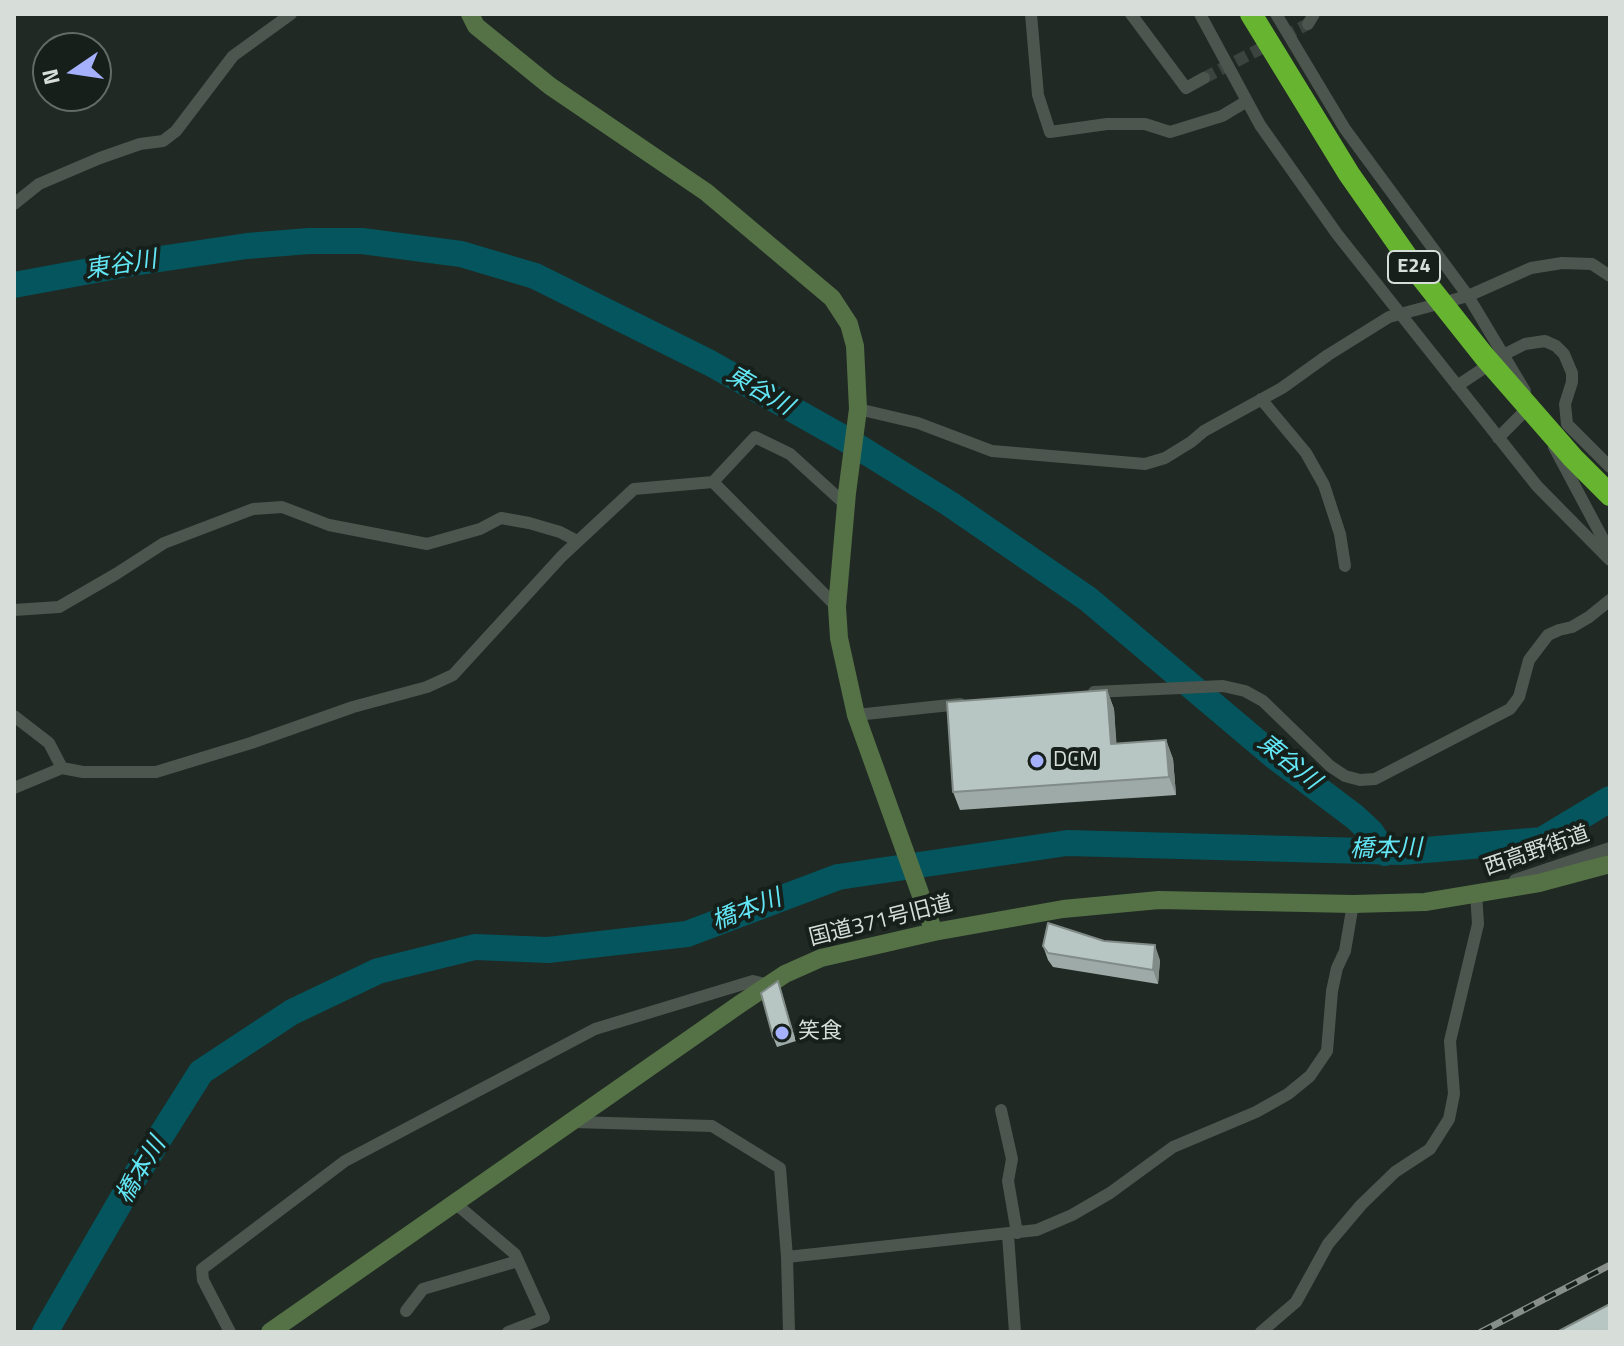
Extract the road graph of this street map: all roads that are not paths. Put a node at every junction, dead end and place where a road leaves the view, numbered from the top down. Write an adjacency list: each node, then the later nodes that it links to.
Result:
1 (291, 14): 10 (street)
2 (470, 14): 18 (street)
3 (1031, 14): 9 (street)
4 (1131, 14): 8 (street)
5 (1200, 14): 9 (street)
6 (1251, 14): 22 (highway, E24)
7 (1276, 14): 12 (street)
8 (1204, 78)
9 (1247, 101): 13 (street)
10 (14, 204)
11 (1610, 276): 12 (street)
12 (1468, 296): 13 (street); 14 (street)
13 (1399, 314): 15 (street); 16 (street)
14 (1505, 354): 15 (street); 17 (street); 20 (street)
15 (1457, 386): 19 (street)
16 (1261, 399): 18 (street); 27 (street)
17 (1533, 404): 19 (street); 25 (street)
18 (857, 417): 23 (street)
19 (1498, 438): 26 (street)
20 (1610, 467)
21 (713, 482): 23 (street); 24 (street); 29 (street)
22 (1610, 495)
23 (846, 499): 29 (street)
24 (577, 541): 30 (street); 35 (street)
25 (1610, 552)
26 (1610, 560)
27 (1345, 566)
28 (1610, 600): 31 (street)
29 (837, 607): 33 (street)
30 (14, 610)
31 (1082, 693)
32 (977, 702): 33 (street)
33 (856, 715): 41 (street)
34 (14, 716): 35 (street)
35 (62, 768): 36 (street)
36 (14, 788)
37 (1610, 848): 39 (street, 西高野街道)
38 (1610, 864): 39 (street, 国道371号旧道)
39 (1476, 893): 40 (street, 国道371号旧道); 55 (street)
40 (1353, 904): 41 (street, 国道371号旧道); 46 (street)
41 (934, 932): 42 (street, 国道371号旧道)
42 (769, 985): 44 (street, 国道371号旧道); 50 (street)
43 (1001, 1110): 46 (street)
44 (573, 1122): 45 (street, 国道371号旧道); 47 (street)
45 (456, 1204): 48 (street); 51 (street, 国道371号旧道)
46 (1012, 1234): 47 (street); 54 (street)
47 (787, 1257): 53 (street)
48 (518, 1261): 49 (street); 52 (street)
49 (406, 1311)
50 (230, 1332)
51 (270, 1332)
52 (508, 1332)
53 (789, 1332)
54 (1015, 1332)
55 (1261, 1332)

